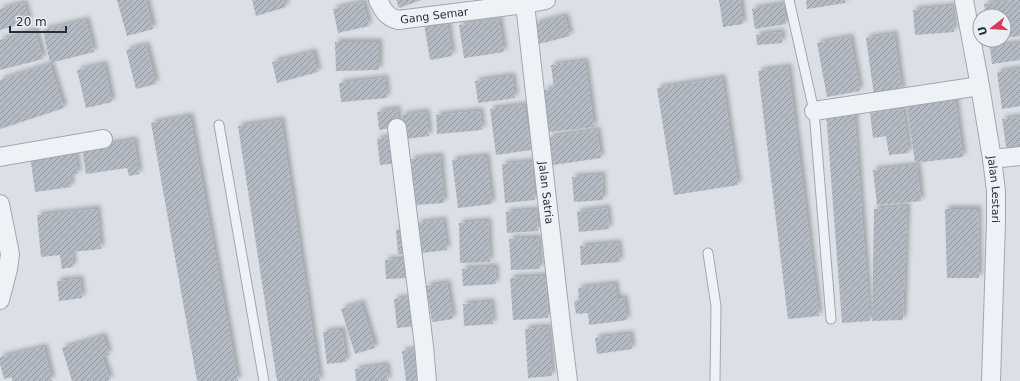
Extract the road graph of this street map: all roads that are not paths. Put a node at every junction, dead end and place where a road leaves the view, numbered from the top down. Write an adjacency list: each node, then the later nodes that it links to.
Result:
1 (378, 0): 5 (street, Gang Semar)
2 (546, 0): 6 (street, Gang Semar)
3 (789, 0): 8 (lane)
4 (964, 0): 7 (street, Jalan Lestari)
5 (487, 4): 6 (street, Gang Semar)
6 (524, 4): 21 (street, Jalan Satria)
7 (980, 86): 8 (street); 14 (street, Jalan Lestari)
8 (814, 111): 18 (lane)
9 (219, 125): 19 (lane)
10 (397, 128): 20 (street)
11 (103, 139): 13 (street)
12 (1020, 156): 14 (street)
13 (0, 157)
14 (992, 159): 23 (street, Jalan Lestari)
15 (0, 204): 17 (street)
16 (708, 253): 22 (lane)
17 (0, 300)
18 (831, 319)
19 (264, 381)
20 (427, 381)
21 (568, 381)
22 (715, 381)
23 (991, 381)

